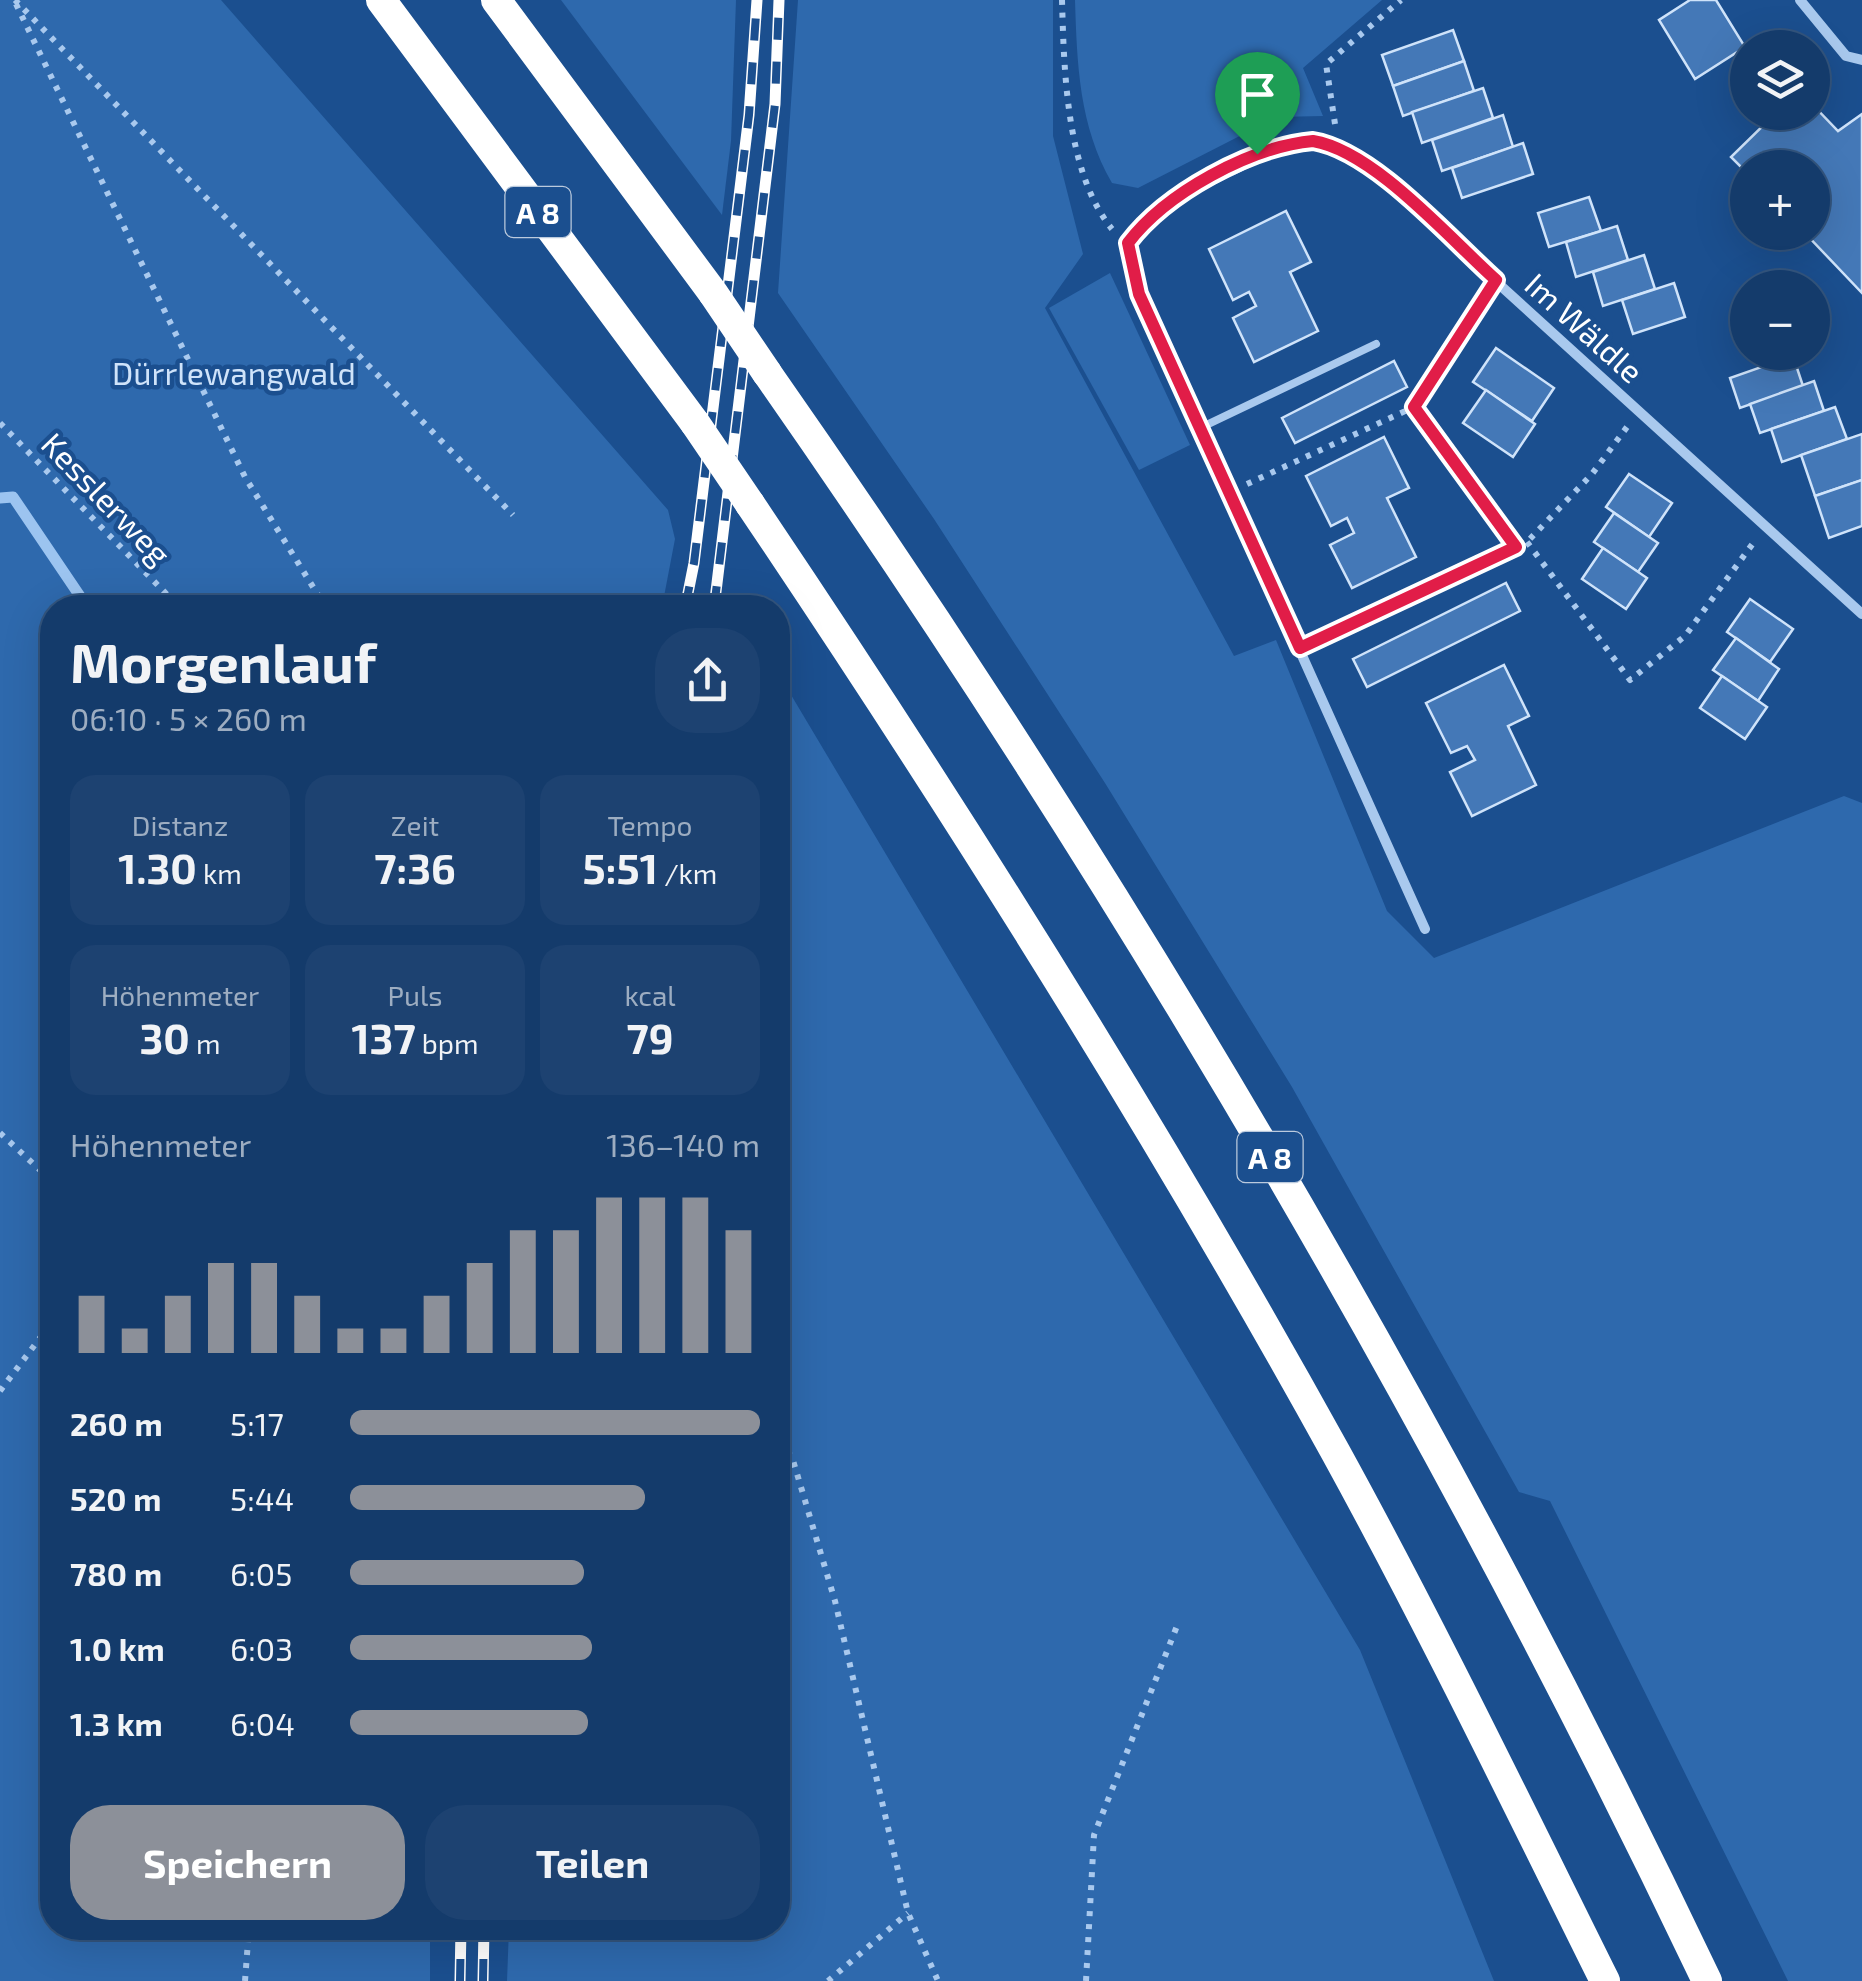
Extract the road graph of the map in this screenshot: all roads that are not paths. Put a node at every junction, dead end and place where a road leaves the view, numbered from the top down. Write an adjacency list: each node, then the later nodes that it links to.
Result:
1 (381, 0): 9 (highway, A 8, bridge)
2 (496, 0): 10 (highway, A 8, bridge)
3 (1800, 0): 4 (street)
4 (1862, 60)
5 (1376, 344): 6 (lane)
6 (1200, 428): 7 (street, Im Wäldle); 8 (street)
7 (1862, 614)
8 (1425, 929)
9 (1605, 1981)
10 (1707, 1981)

